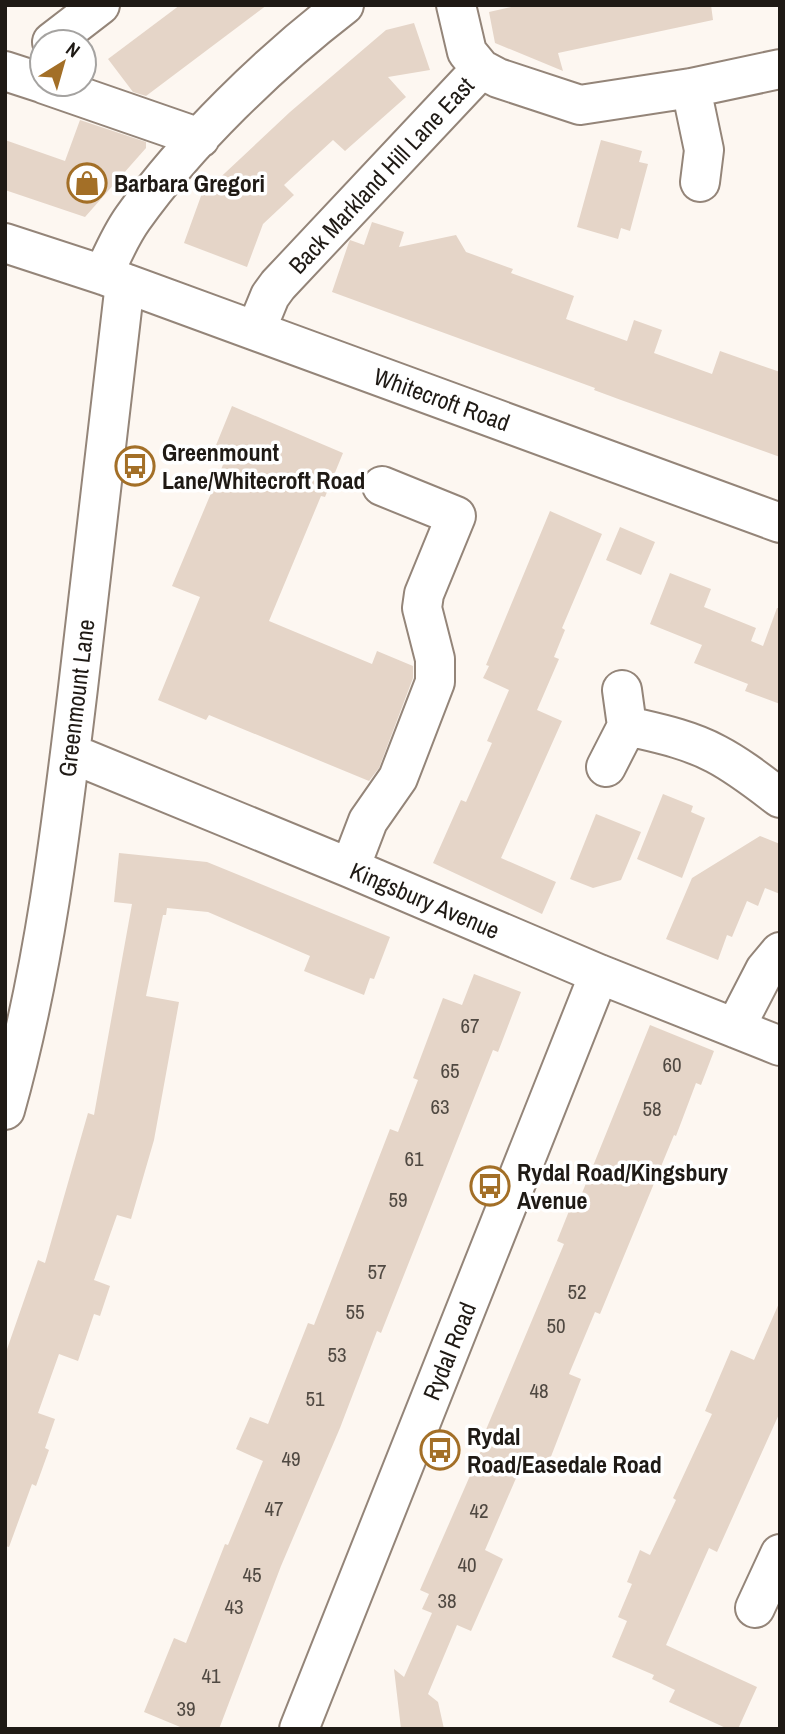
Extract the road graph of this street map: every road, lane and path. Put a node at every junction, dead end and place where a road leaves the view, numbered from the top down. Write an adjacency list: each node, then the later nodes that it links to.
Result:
1 (100, 5): 4 (street)
2 (344, 5): 9 (street)
3 (456, 5): 5 (street)
4 (70, 28)
5 (481, 69): 8 (street, Back Markland Hill Lane East); 13 (street, Back Markland Hill Lane East)
6 (780, 69): 8 (street, Back Markland Hill Lane East)
7 (26, 78): 9 (street)
8 (691, 88): 10 (street)
9 (200, 138): 12 (street)
10 (700, 182)
11 (5, 243): 12 (street, Whitecroft Road)
12 (114, 279): 13 (street, Whitecroft Road); 16 (street, Greenmount Lane)
13 (256, 330): 15 (street, Whitecroft Road)
14 (382, 486): 19 (street)
15 (780, 523)
16 (70, 753): 19 (street, Kingsbury Avenue); 24 (street, Greenmount Lane)
17 (606, 767): 18 (street)
18 (780, 798)
19 (350, 868): 21 (street, Kingsbury Avenue)
20 (780, 952): 22 (street)
21 (599, 974): 22 (street, Kingsbury Avenue); 28 (street, Rydal Road)
22 (735, 1028): 23 (street, Kingsbury Avenue)
23 (780, 1046)
24 (12, 1061): 25 (street, Greenmount Lane)
25 (5, 1110)
26 (780, 1554): 27 (street)
27 (755, 1608)
28 (299, 1729)

